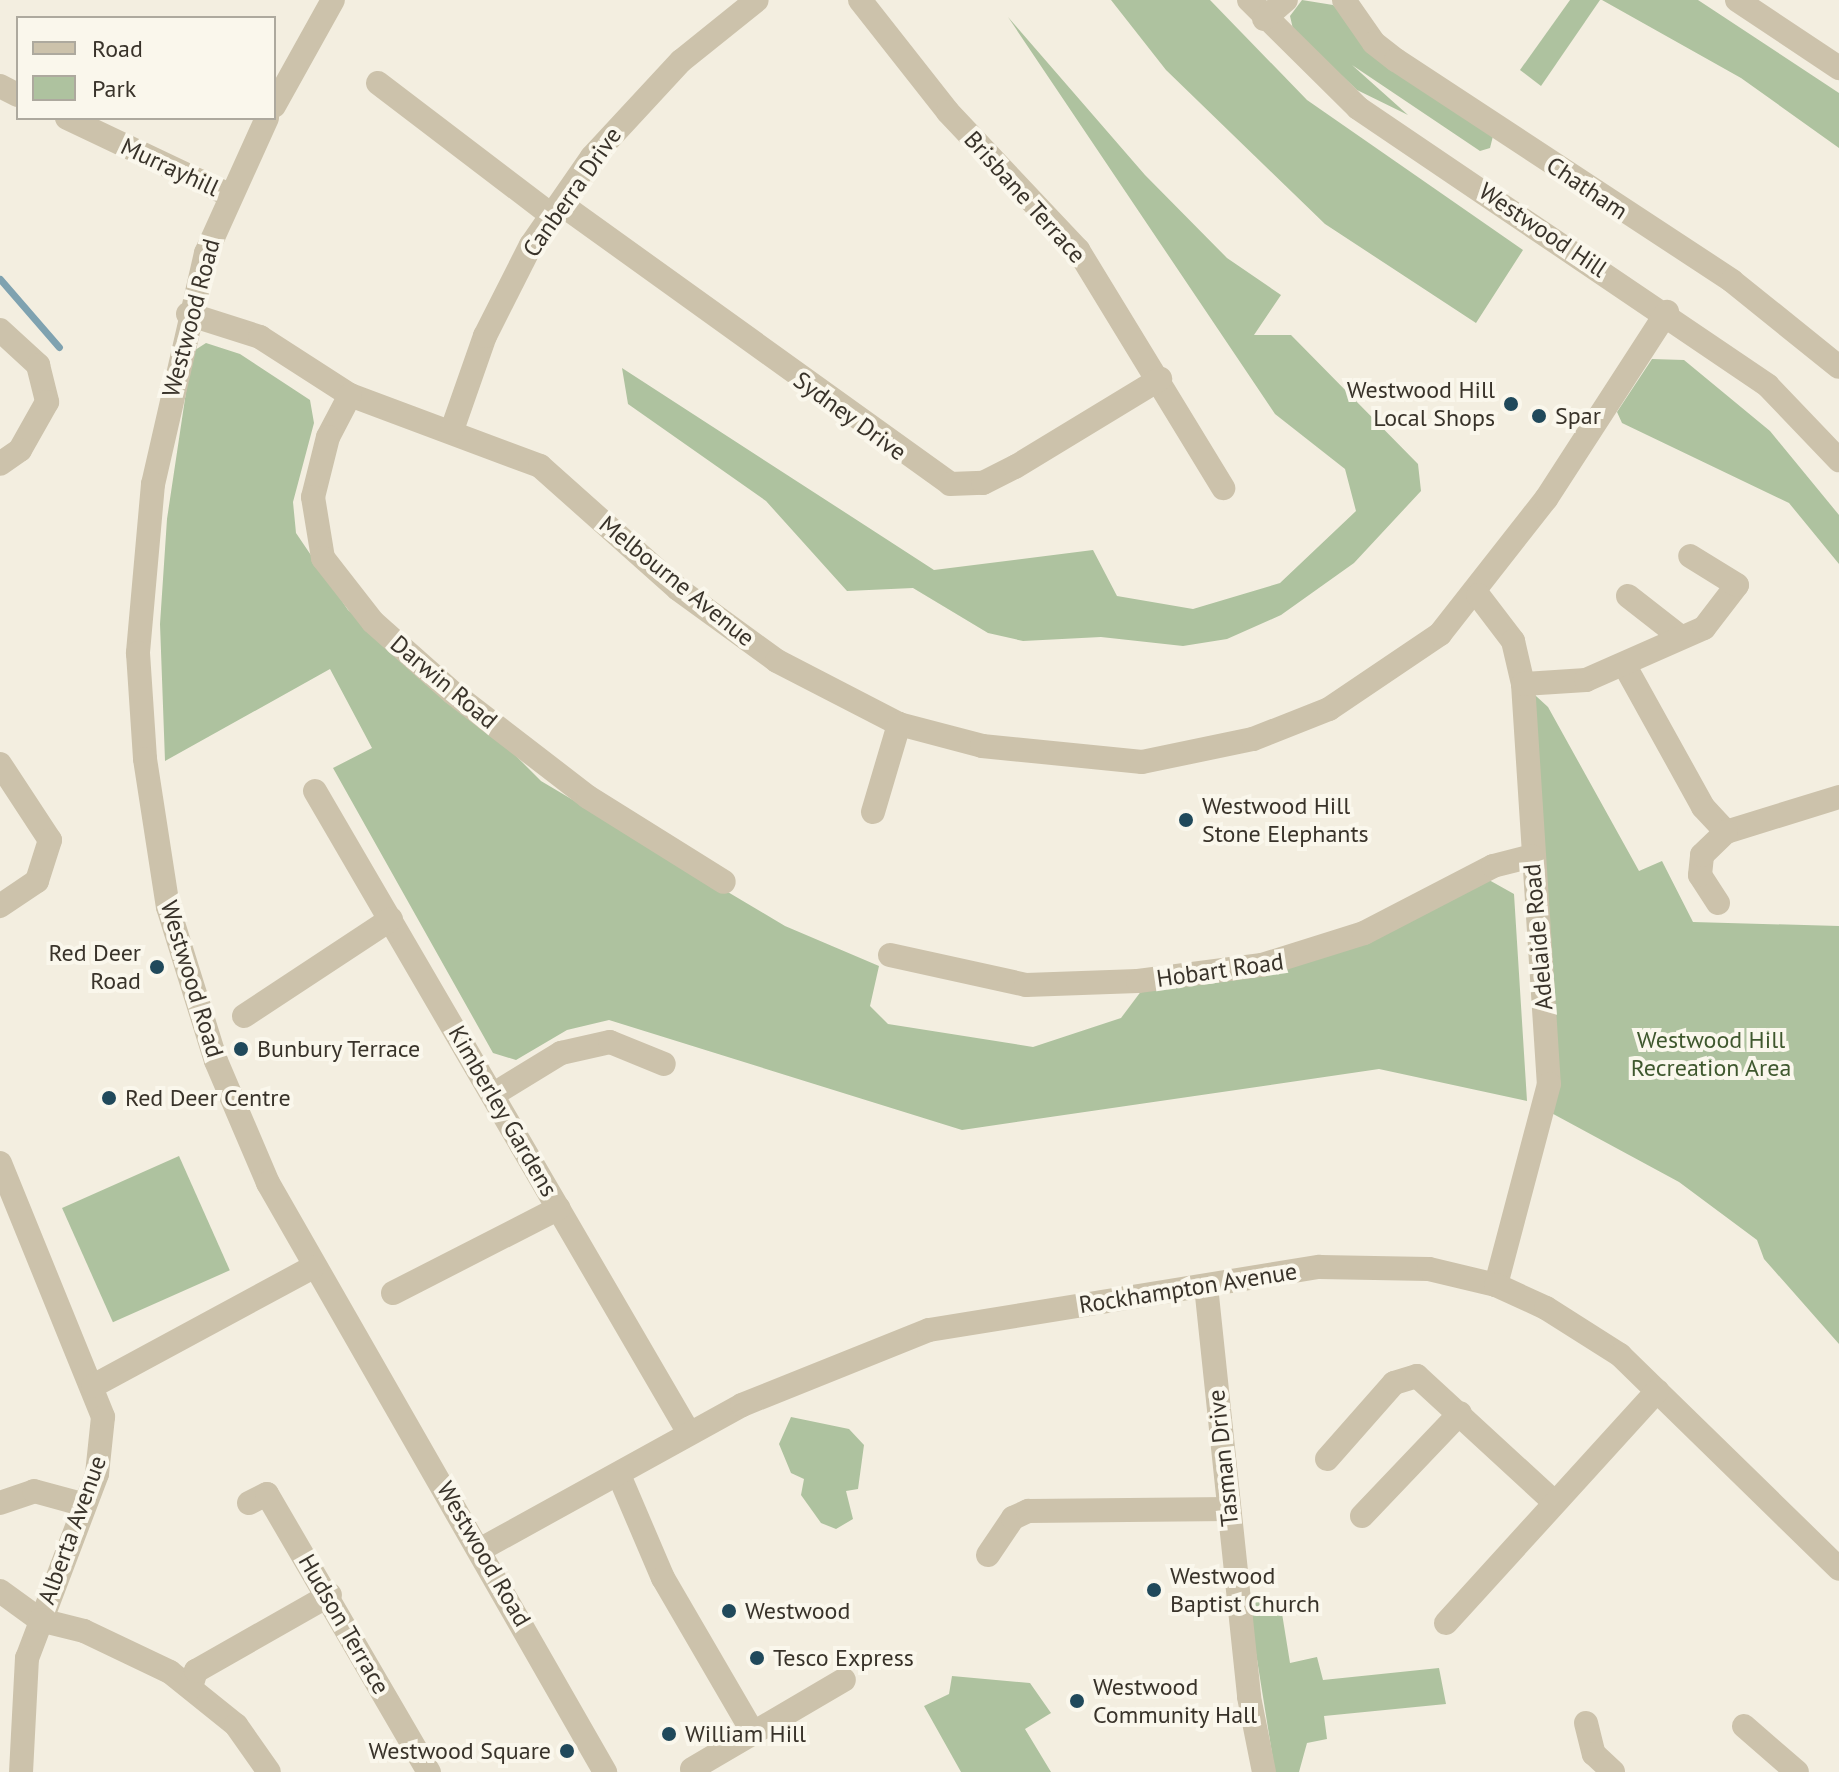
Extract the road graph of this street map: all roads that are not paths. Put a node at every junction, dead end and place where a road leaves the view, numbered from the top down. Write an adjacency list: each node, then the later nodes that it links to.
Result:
1 (333, 0): 11 (street)
2 (757, 0): 7 (street, Canberra Drive)
3 (860, 0): 20 (street, Brisbane Terrace)
4 (1286, 0): 8 (street)
5 (1344, 0): 19 (street, Chatham)
6 (1737, 0): 9 (street)
7 (730, 7): 15 (street, Canberra Drive)
8 (1256, 10): 16 (street, Westwood Hill)
9 (1839, 68)
10 (378, 83): 15 (street, Sydney Drive)
11 (276, 102)
12 (71, 120): 14 (street, Murrayhill)
13 (266, 120): 14 (street, Westwood Road)
14 (229, 195): 17 (street, Westwood Road)
15 (556, 209): 20 (street, Sydney Drive); 22 (street, Canberra Drive)
16 (1667, 312): 23 (street, Westwood Hill); 27 (street, Melbourne Avenue)
17 (188, 314): 21 (street, Melbourne Avenue); 49 (street, Westwood Road)
18 (0, 330): 24 (street)
19 (1839, 367)
20 (1160, 379): 25 (street, Brisbane Terrace)
21 (350, 395): 22 (street, Melbourne Avenue); 39 (street, Darwin Road)
22 (452, 430): 32 (street, Melbourne Avenue)
23 (1839, 460)
24 (0, 464)
25 (1223, 488)
26 (1690, 556): 29 (street)
27 (1478, 595): 31 (street, Adelaide Road); 32 (street, Melbourne Avenue)
28 (1628, 596): 29 (street)
29 (1678, 635): 30 (street)
30 (1625, 666): 31 (street); 37 (street)
31 (1523, 684): 38 (street, Adelaide Road)
32 (899, 724): 36 (street)
33 (0, 764): 41 (street)
34 (315, 791): 42 (street, Kimberley Gardens)
35 (1839, 797): 37 (street)
36 (873, 812)
37 (1726, 832): 40 (street)
38 (1532, 856): 43 (street, Hobart Road); 50 (street, Adelaide Road)
39 (724, 882)
40 (1718, 903)
41 (0, 906)
42 (391, 919): 44 (street); 46 (street, Kimberley Gardens)
43 (890, 955)
44 (244, 1016)
45 (664, 1064): 46 (street)
46 (494, 1094): 48 (street, Kimberley Gardens)
47 (0, 1163): 53 (street, Alberta Avenue)
48 (559, 1208): 52 (street); 56 (street, Kimberley Gardens)
49 (313, 1267): 53 (street); 65 (street, Westwood Road)
50 (1496, 1285): 51 (street, Rockhampton Avenue); 54 (street, Rockhampton Avenue)
51 (1206, 1286): 56 (street, Rockhampton Avenue); 63 (street, Tasman Drive)
52 (393, 1293)
53 (93, 1386): 62 (street, Alberta Avenue)
54 (1657, 1391): 59 (street); 67 (street, Rockhampton Avenue)
55 (1460, 1413): 57 (street); 59 (street); 64 (street)
56 (689, 1433): 58 (street, Rockhampton Avenue)
57 (1327, 1459)
58 (619, 1475): 65 (street, Rockhampton Avenue); 77 (street)
59 (1554, 1502): 71 (street)
60 (0, 1503): 62 (street)
61 (249, 1503): 69 (street, Hudson Terrace)
62 (82, 1504): 70 (street, Alberta Avenue)
63 (1229, 1509): 66 (street); 83 (street, Tasman Drive)
64 (1362, 1516)
65 (483, 1548): 82 (street, Westwood Road)
66 (988, 1555)
67 (1839, 1569)
68 (0, 1591): 70 (street)
69 (330, 1595): 73 (street); 81 (street, Hudson Terrace)
70 (40, 1620): 73 (street); 76 (street, Alberta Avenue)
71 (1446, 1623)
72 (844, 1680): 77 (street)
73 (191, 1687): 80 (street)
74 (1586, 1723): 84 (street)
75 (1744, 1726): 85 (street)
76 (11, 1728): 79 (street, Alberta Avenue)
77 (752, 1731): 78 (street)
78 (692, 1769)
79 (21, 1772)
80 (269, 1772)
81 (429, 1772)
82 (605, 1772)
83 (1264, 1772)
84 (1613, 1772)
85 (1797, 1772)

